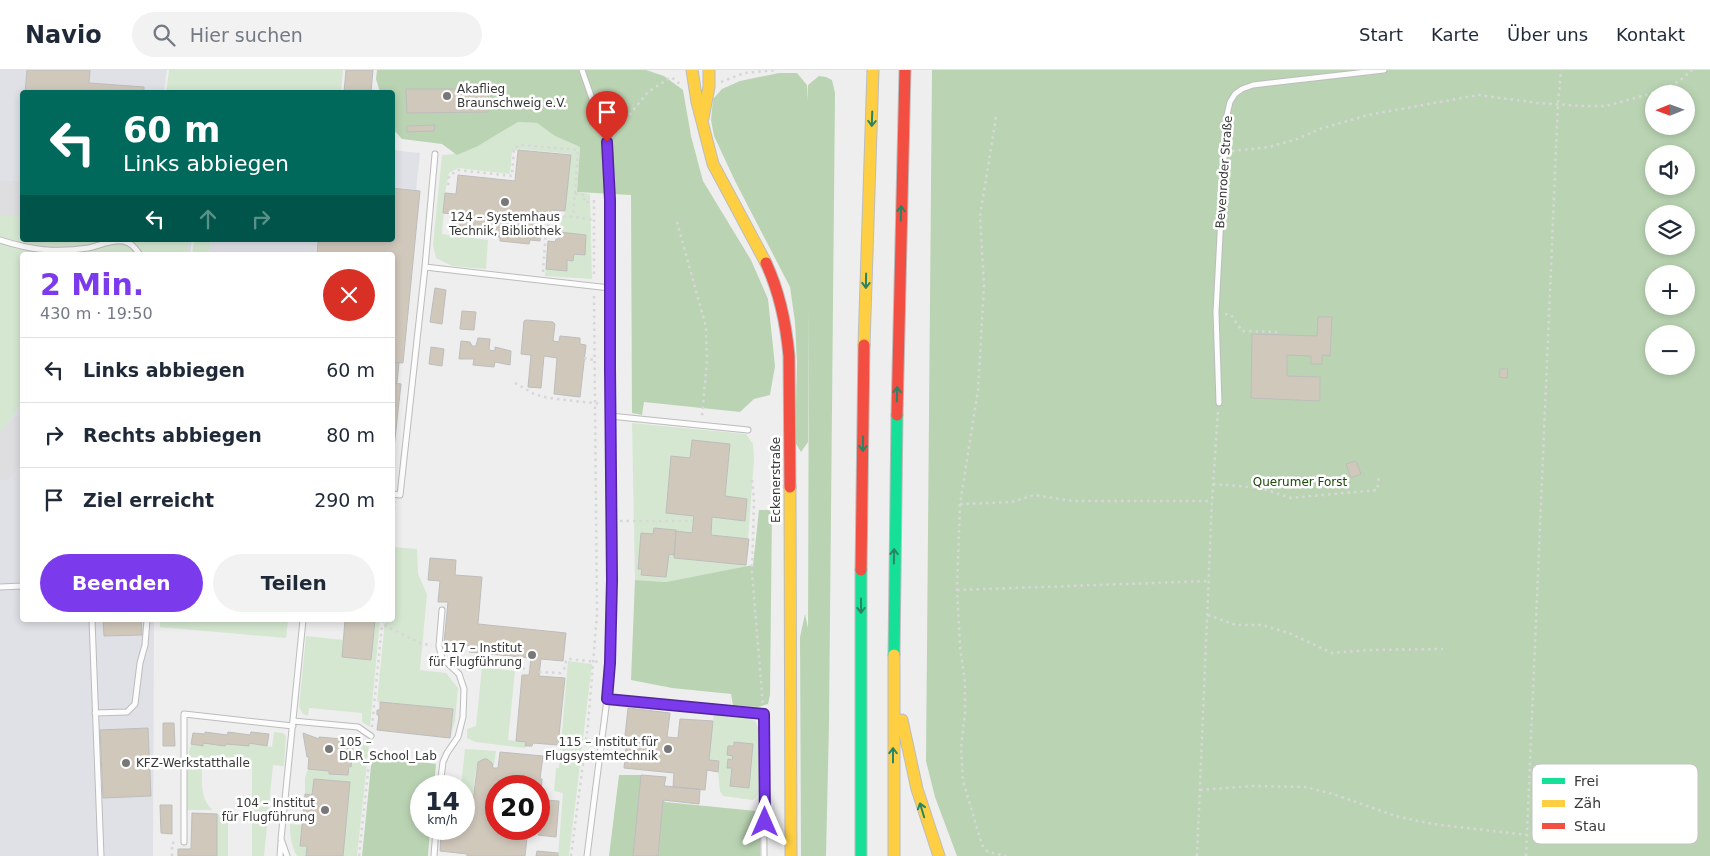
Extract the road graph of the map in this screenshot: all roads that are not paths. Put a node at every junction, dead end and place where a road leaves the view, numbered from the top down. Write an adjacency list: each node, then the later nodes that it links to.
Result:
1 (582, 70): 14 (lane)
2 (692, 70): 7 (main road, Eckenerstraße)
3 (709, 70): 7 (main road, Eckenerstraße)
4 (873, 70): 41 (main road, one-way to 41)
5 (905, 70): 25 (main road, one-way to 5)
6 (1384, 70): 15 (lane, Bevenroder Straße)
7 (702, 122): 40 (main road, Eckenerstraße)
8 (435, 154): 13 (lane)
9 (0, 240): 10 (lane)
10 (116, 242)
11 (124, 242): 12 (lane)
12 (138, 252)
13 (425, 267): 14 (lane); 18 (lane)
14 (610, 288): 16 (lane)
15 (1219, 403)
16 (610, 416): 17 (lane); 26 (lane)
17 (748, 430)
18 (395, 495)
19 (20, 586): 20 (lane)
20 (0, 587)
21 (442, 610): 30 (lane)
22 (92, 622): 27 (lane)
23 (147, 622): 27 (lane)
24 (303, 622): 28 (lane)
25 (893, 675): 42 (main road, one-way to 25); 43 (main road, one-way to 25)
26 (607, 699): 38 (lane); 39 (lane)
27 (95, 714): 34 (lane)
28 (293, 723): 29 (lane); 31 (lane); 33 (lane)
29 (372, 736)
30 (441, 775)
31 (281, 839): 35 (lane); 36 (lane)
32 (435, 840): 37 (lane)
33 (184, 842)
34 (101, 856)
35 (280, 856)
36 (287, 856)
37 (434, 856)
38 (588, 856)
39 (764, 856)
40 (790, 856)
41 (861, 856)
42 (894, 856)
43 (939, 856)

